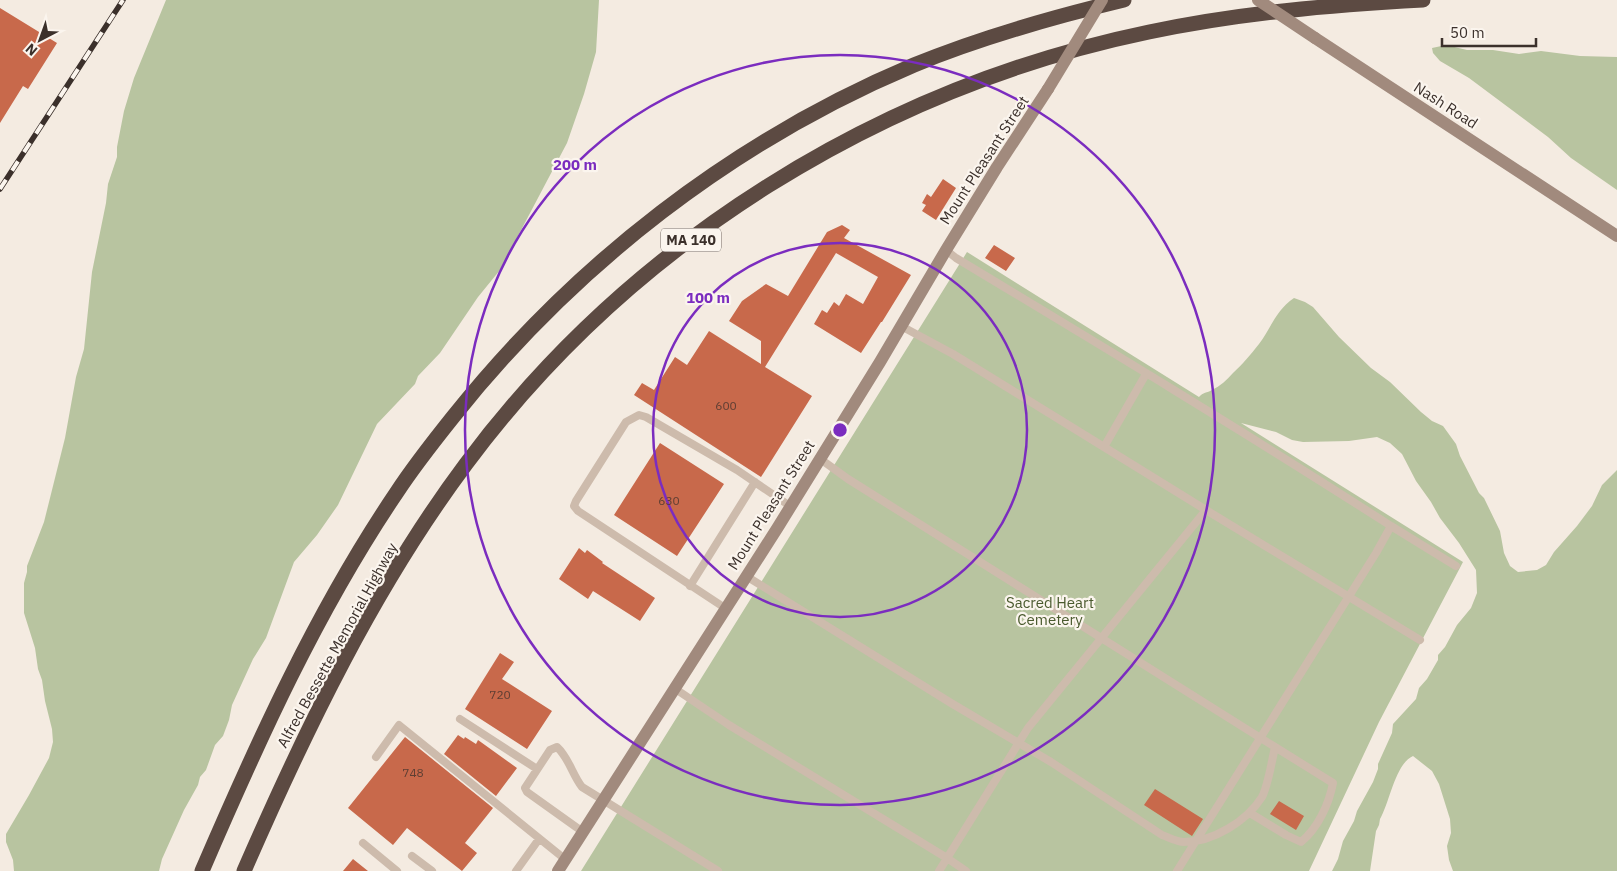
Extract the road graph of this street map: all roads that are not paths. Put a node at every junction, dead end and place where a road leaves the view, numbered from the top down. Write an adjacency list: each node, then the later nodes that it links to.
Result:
1 (1102, 0): 6 (main road, Mount Pleasant Street, bridge)
2 (1124, 0): 38 (highway, Alfred Bessette Memorial Highway / MA 140)
3 (1258, 0): 5 (main road, Nash Road, bridge)
4 (1423, 0): 39 (highway, Alfred Bessette Memorial Highway / MA 140)
5 (1617, 236)
6 (946, 250): 7 (main road, Mount Pleasant Street); 8 (lane)
7 (901, 326): 9 (lane); 10 (main road, Mount Pleasant Street)
8 (1146, 374): 9 (lane); 14 (lane)
9 (1104, 447): 13 (lane)
10 (819, 458): 12 (main road, Mount Pleasant Street); 20 (lane)
11 (755, 482): 12 (lane); 17 (lane); 17 (lane)
12 (790, 506): 16 (main road, Mount Pleasant Street)
13 (1206, 510): 18 (lane); 20 (lane)
14 (1391, 526): 15 (lane); 18 (lane)
15 (1456, 566)
16 (746, 576): 19 (main road, Mount Pleasant Street); 25 (lane)
17 (690, 586): 19 (lane)
18 (1349, 596): 21 (lane); 24 (lane)
19 (725, 608): 22 (main road, Mount Pleasant Street)
20 (1102, 639): 24 (lane); 25 (lane)
21 (1420, 640)
22 (674, 688): 29 (main road, Mount Pleasant Street); 36 (lane)
23 (460, 719): 28 (lane)
24 (1259, 738): 26 (lane); 33 (lane)
25 (1018, 743): 33 (lane); 36 (lane)
26 (1275, 747): 30 (lane); 30 (lane)
27 (376, 757): 32 (lane)
28 (537, 769): 29 (lane); 31 (lane)
29 (604, 799): 31 (main road, Mount Pleasant Street); 44 (lane)
30 (1250, 813): 33 (lane)
31 (583, 832): 37 (main road, Mount Pleasant Street)
32 (539, 839): 37 (lane); 42 (lane)
33 (1195, 841): 47 (lane)
34 (363, 843): 40 (lane)
35 (412, 856): 41 (lane)
36 (948, 858): 45 (lane); 46 (lane)
37 (566, 860): 43 (main road, Mount Pleasant Street)
38 (202, 871)
39 (244, 871)
40 (397, 871)
41 (432, 871)
42 (516, 871)
43 (558, 871)
44 (718, 871)
45 (939, 871)
46 (966, 871)
47 (1177, 871)

